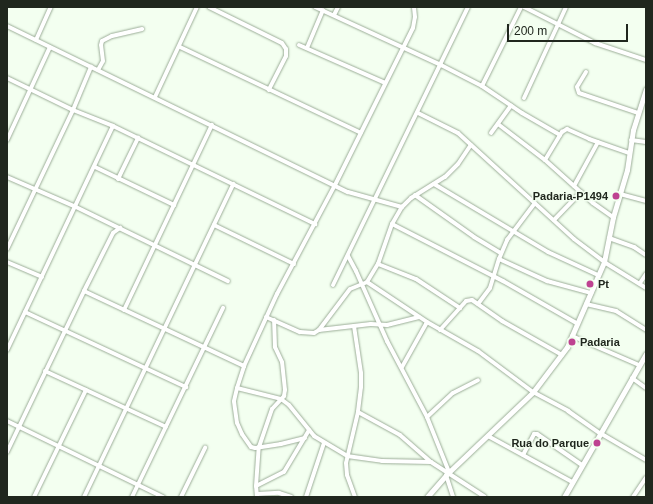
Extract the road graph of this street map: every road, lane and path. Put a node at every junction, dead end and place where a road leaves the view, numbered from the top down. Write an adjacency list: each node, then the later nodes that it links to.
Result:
1 (51, 7): 16 (street)
2 (197, 7): 19 (street)
3 (209, 7): 32 (street)
4 (315, 7): 11 (street)
5 (338, 7): 12 (street)
6 (414, 7): 21 (street)
7 (468, 7): 23 (street)
8 (520, 7): 29 (street)
9 (524, 7): 13 (street)
10 (566, 7): 13 (street)
11 (323, 10): 12 (street); 20 (street)
12 (334, 15): 21 (street)
13 (559, 24): 22 (street); 34 (street)
14 (7, 26): 16 (street)
15 (142, 29): 25 (street)
16 (36, 40): 18 (street)
17 (299, 45): 20 (street)
18 (50, 47): 24 (street); 31 (street)
19 (180, 47): 32 (street); 33 (street)
20 (307, 48): 28 (street)
21 (403, 48): 23 (street); 28 (street)
22 (646, 60)
23 (441, 65): 29 (street); 37 (street)
24 (91, 67): 25 (street); 36 (street)
25 (98, 70): 33 (street)
26 (586, 72): 38 (street)
27 (7, 78): 31 (street)
28 (385, 83): 44 (street)
29 (482, 86): 35 (street)
30 (646, 89): 38 (street)
31 (31, 90): 36 (street); 43 (street)
32 (269, 90): 44 (street)
33 (155, 97): 40 (street)
34 (524, 98)
35 (511, 105): 39 (street); 46 (street)
36 (73, 110): 42 (street); 63 (street)
37 (418, 113): 52 (street); 67 (street)
38 (638, 113): 49 (street)
39 (498, 124): 45 (street); 54 (street)
40 (212, 125): 55 (street); 61 (street)
41 (7, 126): 43 (street)
42 (113, 126): 47 (street); 56 (street)
43 (12, 128): 48 (street)
44 (361, 133): 61 (street)
45 (491, 133)
46 (560, 135): 50 (street); 54 (street)
47 (138, 138): 55 (street); 58 (street)
48 (7, 140)
49 (631, 140): 51 (street); 53 (street)
50 (598, 142): 53 (street); 62 (street)
51 (646, 142)
52 (471, 146): 60 (street); 69 (street)
53 (629, 153): 65 (street)
54 (545, 160): 62 (street)
55 (192, 164): 59 (street); 70 (street)
56 (95, 168): 58 (street); 71 (street)
57 (7, 177): 63 (street)
58 (118, 179): 70 (street)
59 (234, 184): 76 (street); 78 (street)
60 (434, 184): 66 (street); 80 (street)
61 (335, 185): 67 (street); 76 (street)
62 (574, 186): 64 (street)
63 (35, 190): 71 (street); 84 (street)
64 (582, 192): 73 (street); 74 (street)
65 (620, 194): 68 (street); 73 (street)
66 (415, 195): 72 (street); 85 (street)
67 (376, 199): 72 (street); 87 (street)
68 (646, 201)
69 (535, 203): 74 (street); 80 (street)
70 (174, 205): 83 (street)
71 (76, 207): 75 (street); 97 (street)
72 (402, 207): 77 (street)
73 (613, 216): 82 (street)
74 (554, 220): 90 (street)
75 (112, 224): 79 (street); 81 (street)
76 (315, 224): 91 (street)
77 (392, 224): 92 (street); 95 (street)
78 (214, 225): 91 (street); 93 (street)
79 (120, 228): 81 (street); 83 (street)
80 (513, 231): 85 (street); 96 (street)
81 (113, 233): 104 (street)
82 (609, 238): 86 (street); 90 (street)
83 (155, 245): 93 (street); 110 (street)
84 (7, 249)
85 (501, 253): 88 (street)
86 (646, 254)
87 (348, 256): 100 (street); 102 (street)
88 (499, 259): 95 (street); 105 (street)
89 (7, 262): 97 (street)
90 (604, 262): 96 (street); 101 (street)
91 (294, 264): 112 (street)
92 (378, 264): 99 (street); 109 (street)
93 (195, 265): 98 (street); 119 (street)
94 (646, 274): 101 (street)
95 (494, 276): 106 (street); 117 (street)
96 (598, 276): 105 (street)
97 (42, 277): 111 (street)
98 (228, 281)
99 (367, 282): 100 (street); 113 (street)
100 (361, 283): 116 (street); 120 (street)
101 (640, 283): 103 (street)
102 (333, 285)
103 (646, 288)
104 (84, 291): 110 (street); 123 (street)
105 (591, 293): 107 (street)
106 (478, 304): 109 (street); 128 (street)
107 (586, 304): 117 (street); 122 (street)
108 (223, 308): 125 (street)
109 (460, 308): 121 (street)
110 (124, 310): 119 (street)
111 (25, 312): 123 (street); 126 (street)
112 (266, 317): 114 (street); 130 (street)
113 (419, 317): 115 (street); 116 (street)
114 (274, 320): 120 (street); 141 (street)
115 (427, 322): 121 (street); 131 (street)
116 (380, 324): 118 (street); 131 (street)
117 (578, 324): 124 (street)
118 (354, 326): 120 (street); 143 (street)
119 (164, 329): 125 (street); 132 (street)
120 (319, 330)
121 (440, 330): 140 (street)
122 (646, 330)
123 (65, 331): 132 (street); 133 (street)
124 (572, 336): 128 (street); 129 (street)
125 (205, 348): 130 (street); 136 (street)
126 (7, 350)
127 (646, 354): 129 (street)
128 (562, 355): 140 (street)
129 (639, 365): 134 (street)
130 (244, 366): 137 (street)
131 (402, 367): 144 (street)
132 (145, 369): 136 (street); 142 (street)
133 (45, 371): 139 (street); 146 (street)
134 (632, 378): 138 (street); 149 (street)
135 (478, 380): 144 (street)
136 (186, 387): 147 (street)
137 (237, 388): 141 (street); 154 (street)
138 (646, 388)
139 (86, 390): 142 (street); 153 (street)
140 (533, 392): 149 (street); 150 (street)
141 (281, 399): 148 (street); 154 (street)
142 (126, 408): 147 (street); 162 (street)
143 (358, 412): 158 (street); 160 (street)
144 (427, 417): 163 (street)
145 (7, 421): 146 (street)
146 (19, 428): 153 (street); 156 (street)
147 (166, 428): 166 (street)
148 (309, 430): 151 (street); 152 (street)
149 (600, 433): 159 (street); 161 (street)
150 (488, 436): 157 (street); 163 (street)
151 (304, 438): 154 (street); 167 (street)
152 (324, 443): 158 (street); 175 (street)
153 (59, 447): 162 (street); 169 (street)
154 (259, 447): 167 (street)
155 (204, 448): 173 (street)
156 (7, 452)
157 (524, 455): 161 (street); 165 (street)
158 (347, 456): 160 (street); 176 (street)
159 (646, 460)
160 (431, 462): 163 (street)
161 (582, 465): 165 (street)
162 (98, 466): 166 (street); 170 (street)
163 (448, 474): 177 (street); 178 (street); 179 (street)
164 (646, 478): 181 (street)
165 (572, 482): 180 (street)
166 (138, 485): 171 (street); 172 (street)
167 (256, 486): 168 (street)
168 (257, 496): 174 (street)
169 (34, 497)
170 (84, 497)
171 (132, 497)
172 (163, 497)
173 (181, 497)
174 (291, 497)
175 (306, 497)
176 (355, 497)
177 (427, 497)
178 (453, 497)
179 (484, 497)
180 (564, 497)
181 (633, 497)

